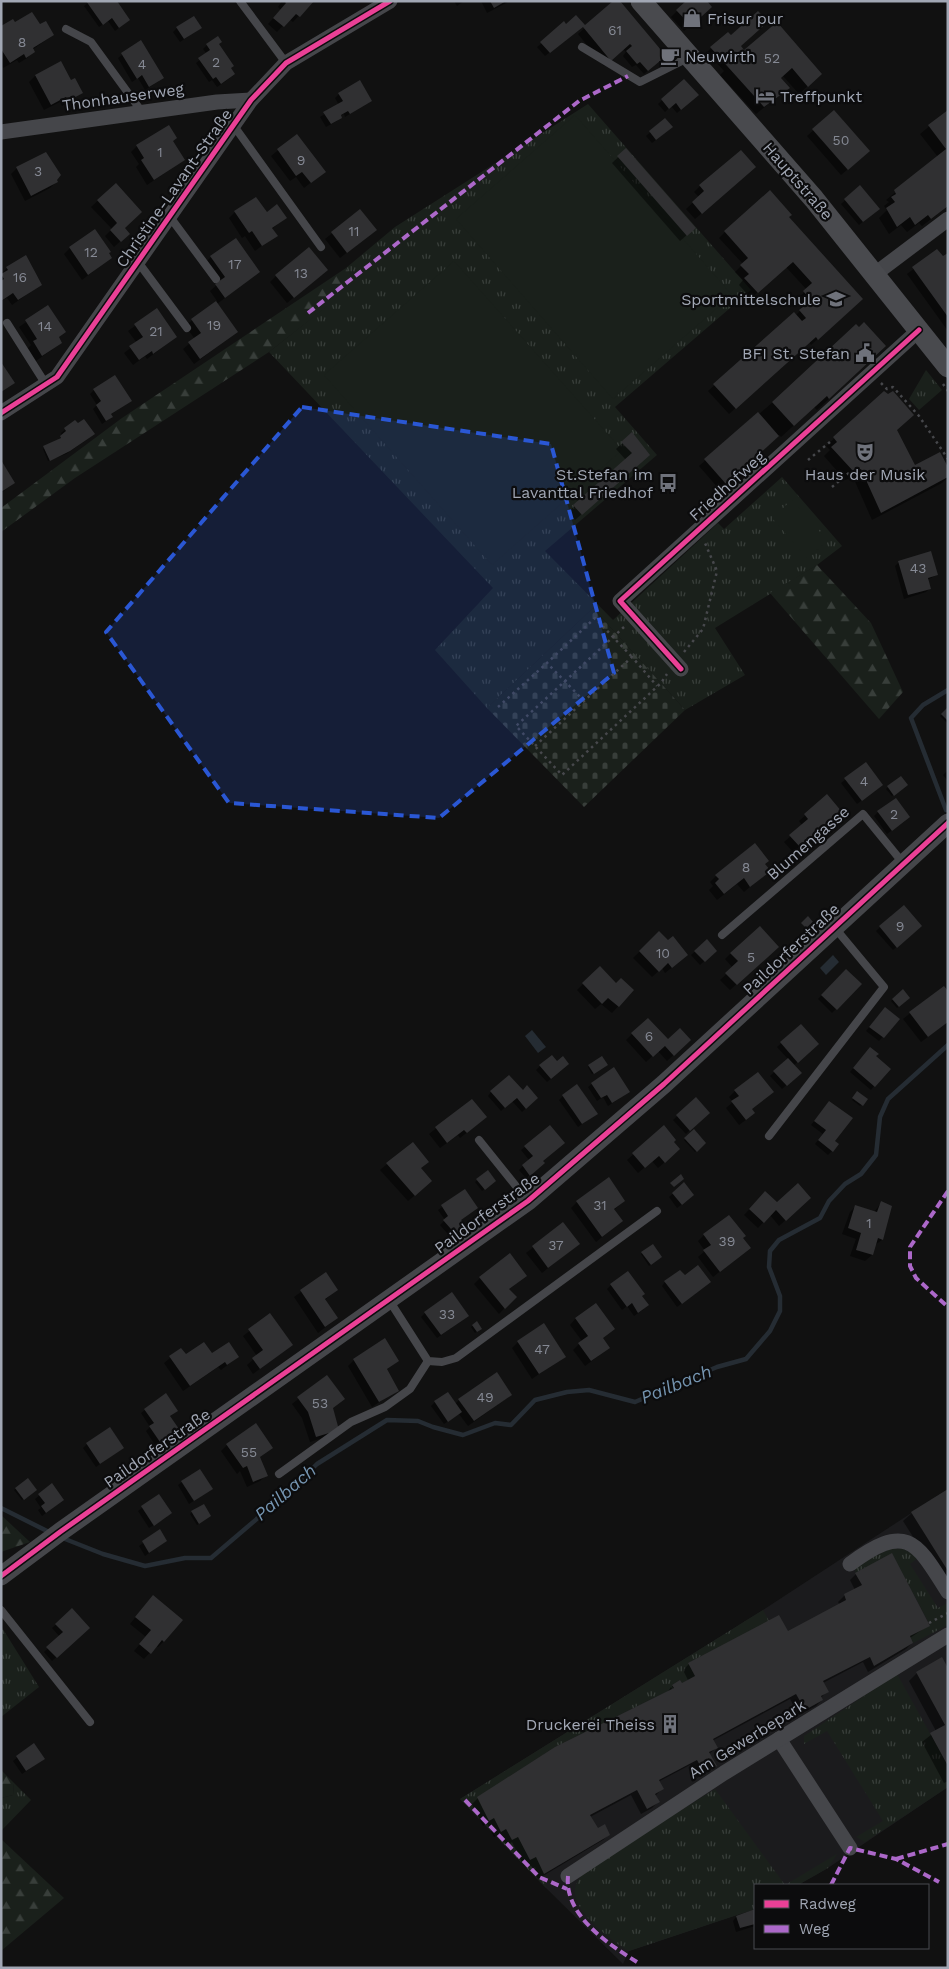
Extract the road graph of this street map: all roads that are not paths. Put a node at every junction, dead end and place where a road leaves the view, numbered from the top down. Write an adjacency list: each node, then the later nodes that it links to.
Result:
1 (240, 1): 7 (lane)
2 (390, 1): 7 (street, Christine-Lavant-Straße)
3 (641, 1): 6 (main road, Hauptstraße)
4 (66, 29): 9 (lane)
5 (582, 47): 6 (lane)
6 (690, 57): 16 (main road, Hauptstraße)
7 (286, 63): 8 (street, Christine-Lavant-Straße)
8 (251, 100): 9 (street, Thonhauserweg); 10 (street, Christine-Lavant-Straße)
9 (142, 112): 11 (street, Thonhauserweg)
10 (234, 126): 12 (street, Christine-Lavant-Straße); 14 (lane)
11 (1, 132)
12 (170, 217): 15 (street, Christine-Lavant-Straße); 17 (lane)
13 (948, 219): 16 (street)
14 (321, 247)
15 (138, 262): 19 (lane); 22 (street, Christine-Lavant-Straße)
16 (875, 274): 20 (main road, Hauptstraße)
17 (216, 279)
18 (7, 323): 22 (lane)
19 (187, 328)
20 (919, 330): 21 (main road, Hauptstraße); 24 (street, Friedhofweg)
21 (948, 367)
22 (45, 383): 23 (street, Christine-Lavant-Straße)
23 (1, 413)
24 (678, 666)
25 (948, 822): 26 (street, Paildorferstraße)
26 (903, 863): 27 (street, Paildorferstraße); 28 (lane, Blumengasse)
27 (834, 927): 29 (lane); 31 (street, Paildorferstraße)
28 (722, 935)
29 (769, 1136)
30 (478, 1140): 31 (lane)
31 (528, 1201): 33 (street, Paildorferstraße)
32 (657, 1211): 34 (lane)
33 (389, 1300): 34 (lane); 37 (street, Paildorferstraße)
34 (428, 1361): 35 (lane)
35 (278, 1474)
36 (850, 1564): 38 (street)
37 (1, 1576)
38 (948, 1592)
39 (1, 1610): 41 (lane)
40 (948, 1635): 42 (street, Am Gewerbepark)
41 (90, 1722)
42 (779, 1739): 43 (street); 44 (street, Am Gewerbepark)
43 (850, 1848)
44 (568, 1876)

